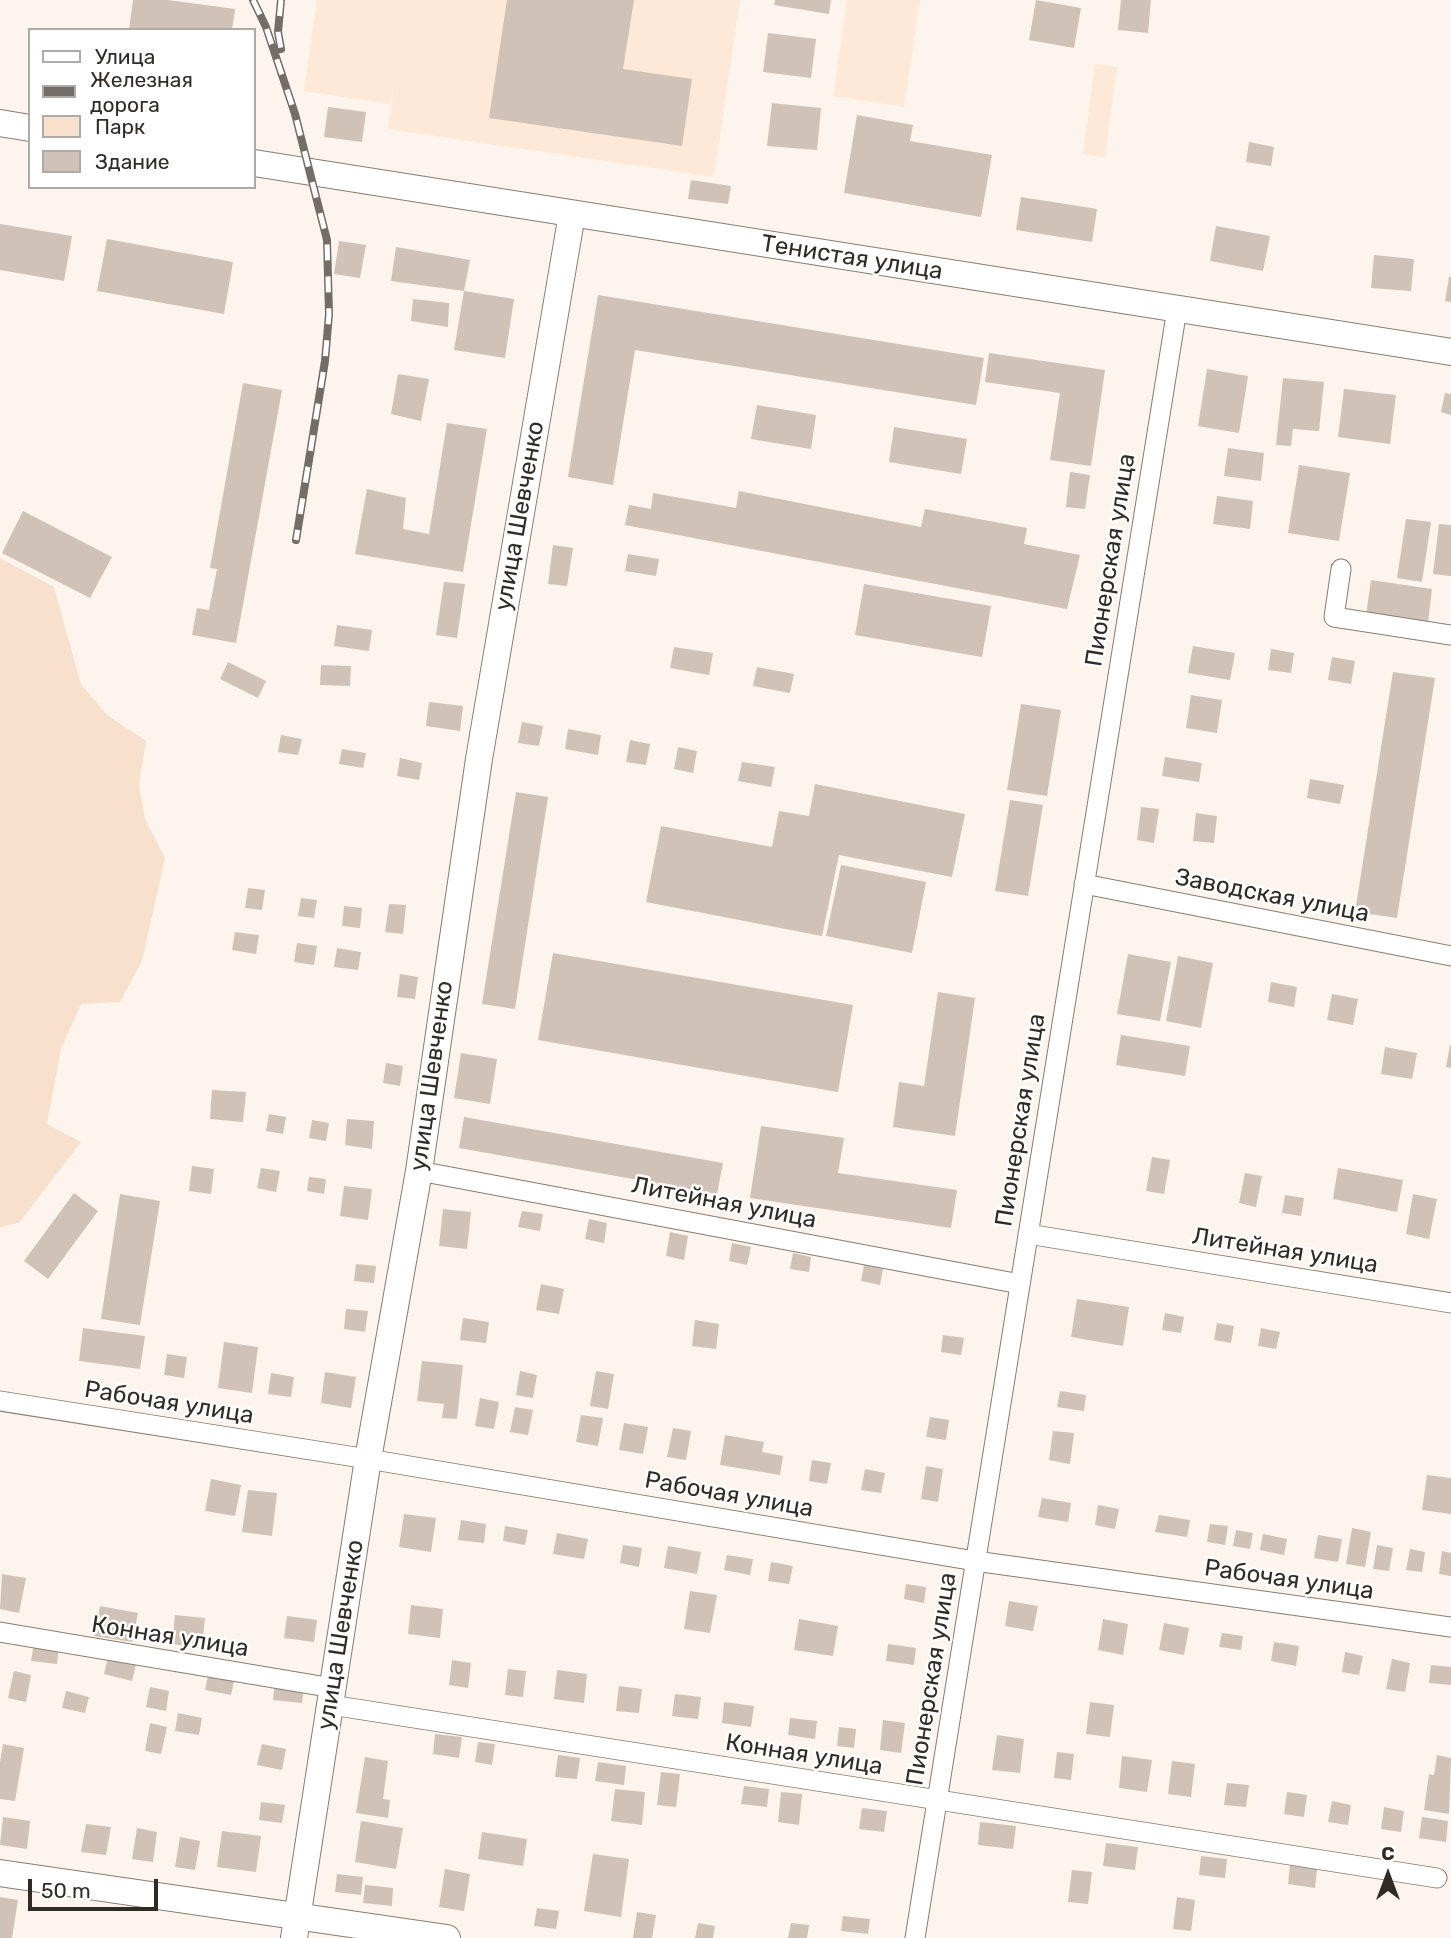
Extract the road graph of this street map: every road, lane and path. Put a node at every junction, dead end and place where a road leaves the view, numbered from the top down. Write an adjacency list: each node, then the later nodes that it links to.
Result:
1 (0, 123): 2 (street)
2 (28, 128)
3 (256, 163): 4 (street, Тенистая улица)
4 (572, 214): 5 (street, Тенистая улица); 11 (street, улица Шевченко)
5 (1177, 309): 6 (street, Тенистая улица); 9 (street, Пионерская улица)
6 (1451, 352)
7 (1341, 569): 8 (street)
8 (1451, 635)
9 (1084, 884): 10 (street, Заводская улица); 12 (street, Пионерская улица)
10 (1451, 956)
11 (419, 1171): 13 (street, Литейная улица); 16 (street, улица Шевченко)
12 (1028, 1234): 13 (street, Пионерская улица); 14 (street, Литейная улица)
13 (1020, 1284): 17 (street, Пионерская улица)
14 (1451, 1303)
15 (0, 1401): 16 (street, Рабочая улица)
16 (368, 1459): 17 (street, Рабочая улица); 20 (street, улица Шевченко)
17 (975, 1562): 18 (street, Рабочая улица); 21 (street, Пионерская улица)
18 (1451, 1627)
19 (0, 1632): 20 (street, Конная улица)
20 (332, 1696): 21 (street, Конная улица); 24 (street, улица Шевченко)
21 (937, 1800): 23 (street, Конная улица); 26 (street, Пионерская улица)
22 (0, 1873): 24 (street)
23 (1437, 1878)
24 (296, 1927): 25 (street)
25 (447, 1938)
26 (915, 1938)

